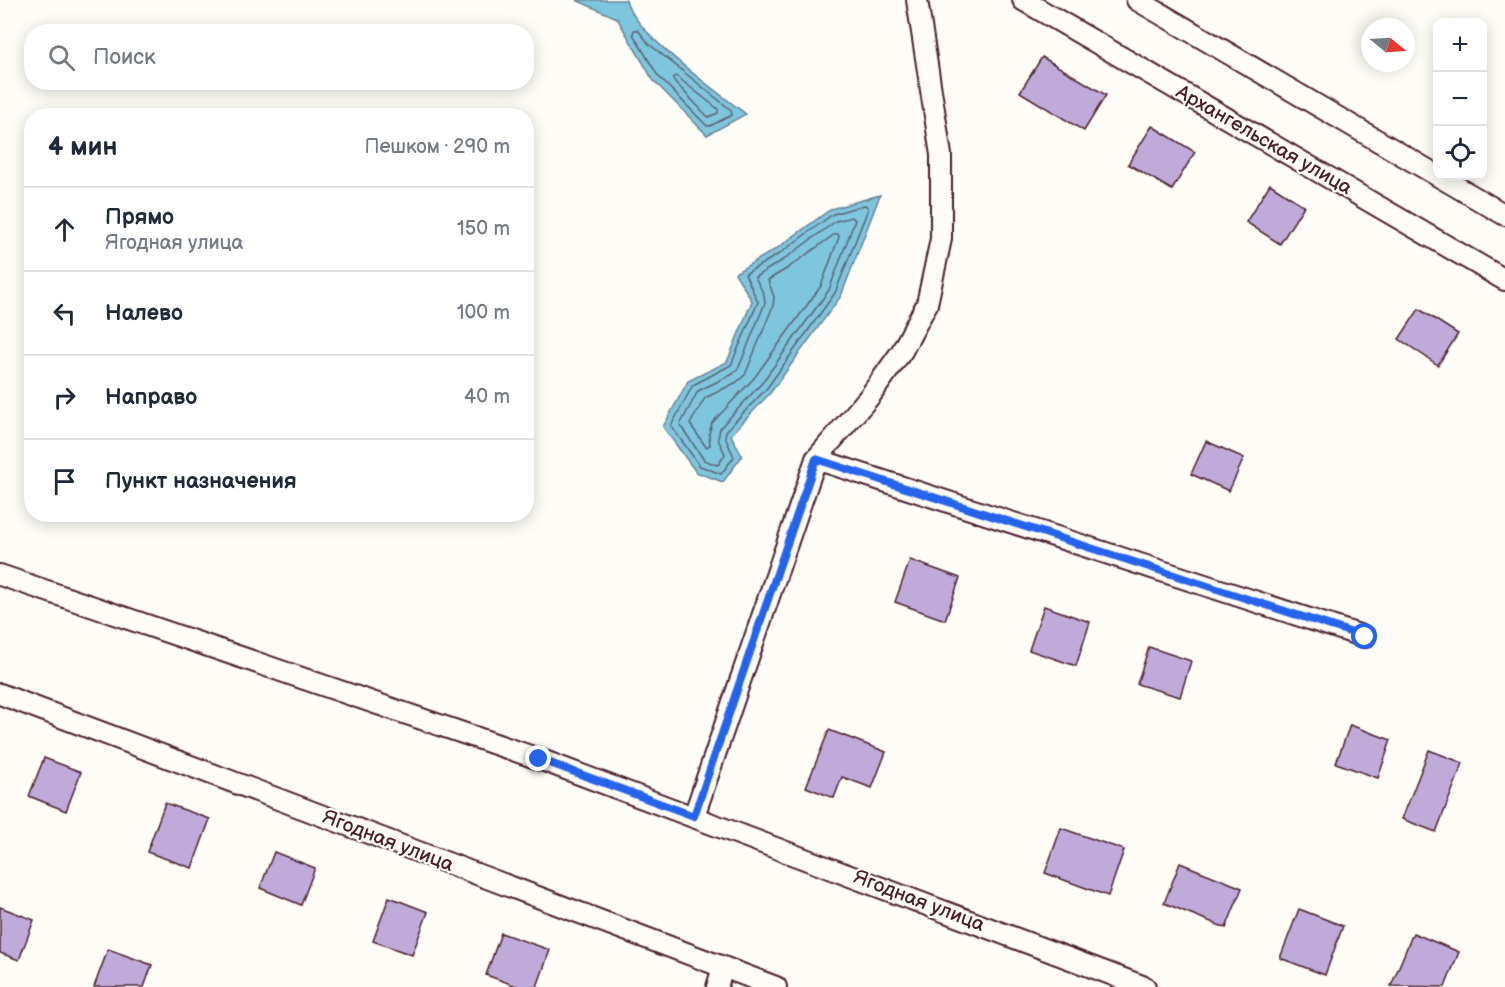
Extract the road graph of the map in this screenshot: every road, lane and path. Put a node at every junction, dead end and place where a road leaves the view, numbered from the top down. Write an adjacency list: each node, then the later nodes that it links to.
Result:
1 (917, 0): 6 (street)
2 (1023, 0): 5 (street, Архангельская улица)
3 (1137, 0): 4 (street)
4 (1505, 215)
5 (1505, 280)
6 (816, 459): 8 (street); 10 (street)
7 (0, 575): 10 (street, Ягодная улица)
8 (1365, 637)
9 (0, 694): 11 (street, Ягодная улица)
10 (694, 816): 14 (street, Ягодная улица)
11 (723, 967): 12 (street); 13 (street, Ягодная улица)
12 (717, 987)
13 (776, 987)
14 (1145, 987)

